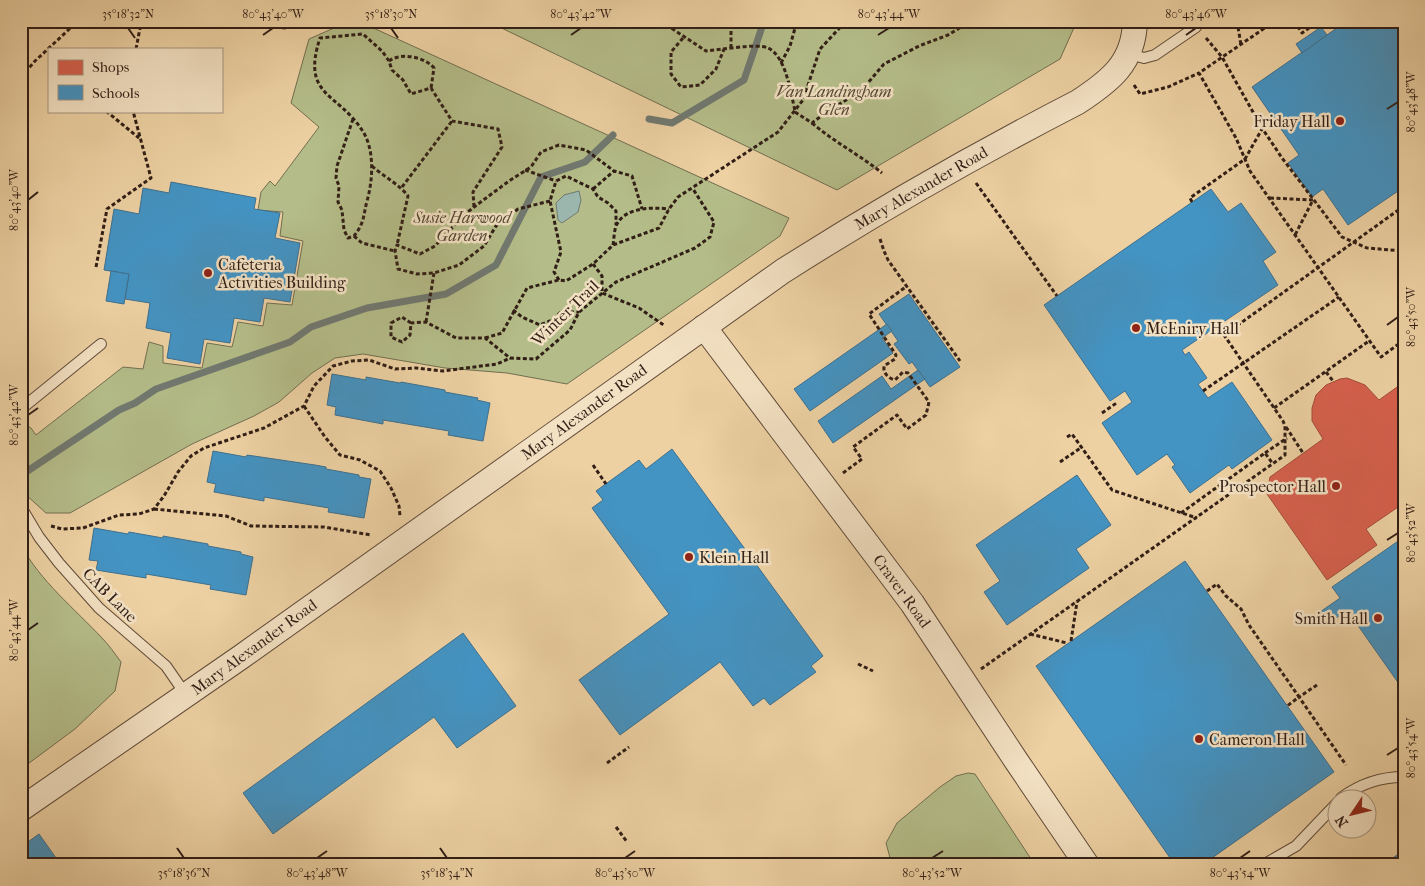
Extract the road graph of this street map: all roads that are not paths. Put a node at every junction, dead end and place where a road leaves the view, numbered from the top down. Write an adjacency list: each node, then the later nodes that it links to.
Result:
1 (1135, 21): 3 (street, Mary Alexander Road)
2 (1194, 24): 3 (lane)
3 (1129, 54): 4 (street, Mary Alexander Road)
4 (704, 327): 8 (street, Mary Alexander Road); 13 (street, Craver Road)
5 (101, 344): 6 (lane)
6 (21, 409)
7 (21, 507): 8 (lane, CAB Lane)
8 (186, 695): 11 (street, Mary Alexander Road)
9 (1404, 777): 10 (lane)
10 (1357, 788)
11 (21, 809)
12 (1328, 812): 14 (lane)
13 (1087, 865)
14 (1263, 865)

